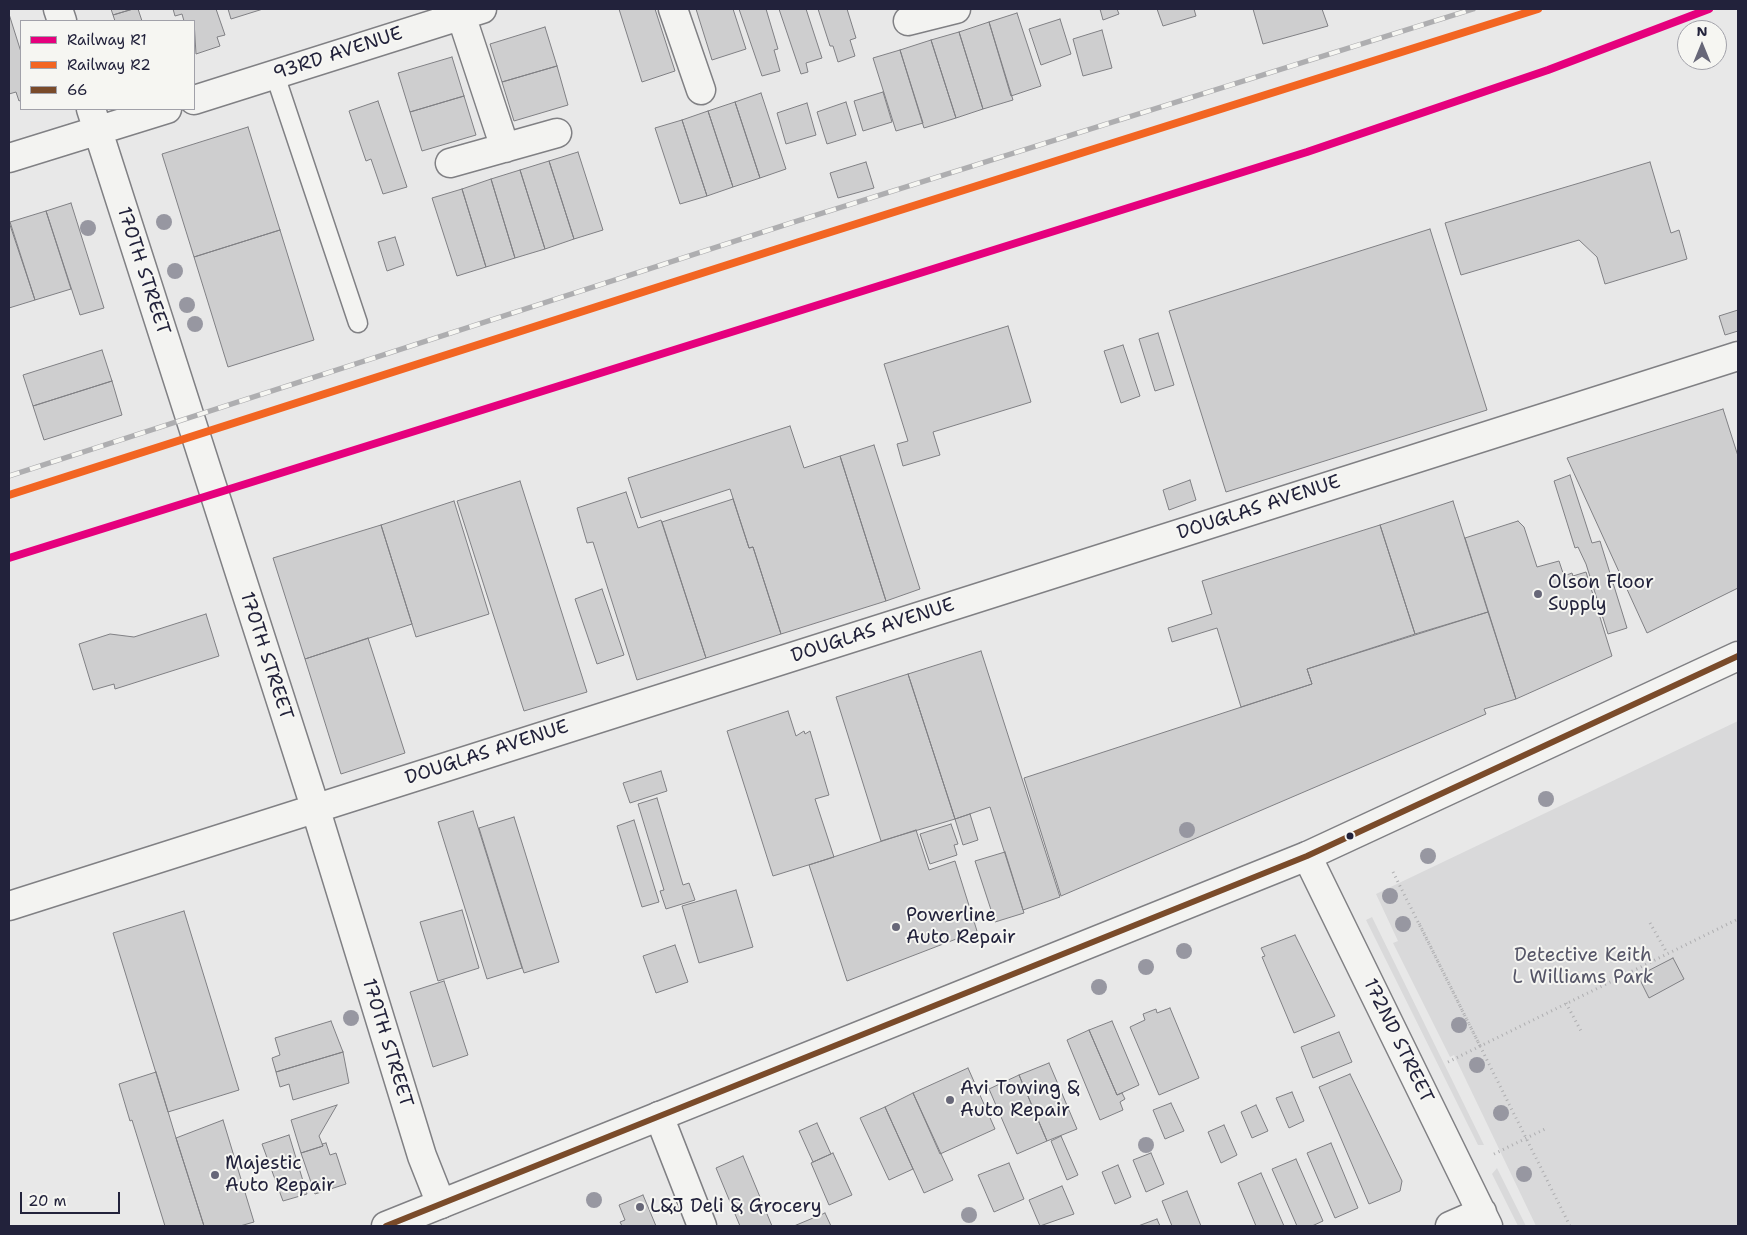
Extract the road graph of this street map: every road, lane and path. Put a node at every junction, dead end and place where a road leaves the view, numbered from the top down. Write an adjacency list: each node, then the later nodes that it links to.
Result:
1 (673, 9): 6 (street)
2 (942, 11): 4 (street)
3 (472, 12): 5 (street, 93RD AVENUE); 11 (street)
4 (908, 21)
5 (275, 75): 7 (street, 93RD AVENUE); 14 (lane)
6 (701, 90)
7 (195, 100)
8 (160, 110): 9 (street)
9 (94, 120): 12 (street); 17 (street, 170TH STREET)
10 (557, 133): 11 (street)
11 (505, 148): 13 (street)
12 (9, 158)
13 (450, 163)
14 (358, 323)
15 (1738, 356): 17 (street, DOUGLAS AVENUE)
16 (1738, 656): 18 (street)
17 (315, 808): 20 (street, DOUGLAS AVENUE); 33 (street, 170TH STREET)
18 (1307, 856): 29 (street); 34 (street, 172ND STREET)
19 (1394, 872): 27 (path)
20 (9, 906)
21 (1738, 919): 24 (path)
22 (1418, 921): 27 (path)
23 (1650, 923): 24 (path)
24 (1667, 953): 25 (path)
25 (1566, 1003): 26 (path); 27 (path)
26 (1581, 1031)
27 (1480, 1046): 28 (path); 31 (path)
28 (1448, 1062)
29 (659, 1116): 33 (street); 36 (street)
30 (1545, 1129): 31 (path)
31 (1526, 1138): 32 (path); 38 (path)
32 (1494, 1154)
33 (441, 1204): 35 (street)
34 (1485, 1219): 37 (street)
35 (386, 1226)
36 (702, 1226)
37 (1450, 1226)
38 (1570, 1226)

